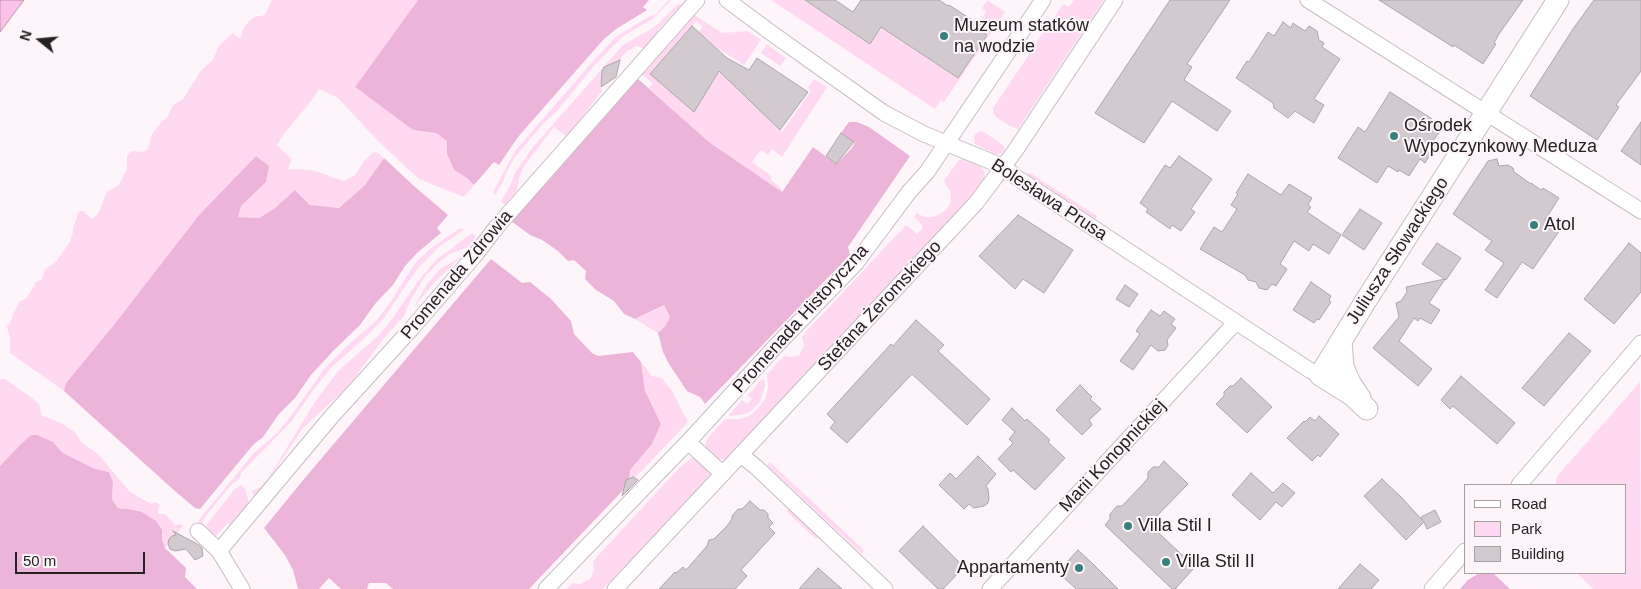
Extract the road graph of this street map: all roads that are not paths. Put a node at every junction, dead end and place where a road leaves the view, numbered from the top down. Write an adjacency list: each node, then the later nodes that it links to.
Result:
1 (697, 0): 20 (street, Promenada Zdrowia)
2 (727, 0): 8 (street, Bolesława Prusa)
3 (1043, 0): 8 (street, Promenada Historyczna)
4 (1115, 0): 9 (street, Stefana Żeromskiego)
5 (1308, 0): 7 (street)
6 (1558, 0): 7 (street, Juliusza Słowackiego)
7 (1486, 112): 10 (street); 12 (street, Juliusza Słowackiego)
8 (946, 142): 9 (street, Bolesława Prusa); 15 (street, Promenada Historyczna)
9 (1004, 167): 11 (street, Bolesława Prusa); 16 (street, Stefana Żeromskiego)
10 (1641, 211)
11 (1236, 322): 14 (street, Bolesława Prusa); 26 (street, Marii Konopnickiej)
12 (1341, 341): 14 (street, Juliusza Słowackiego); 14 (street, Bolesława Prusa)
13 (1641, 343): 18 (street)
14 (1320, 375)
15 (688, 442): 17 (street); 23 (street, Promenada Historyczna)
16 (741, 455): 17 (street, Stefana Żeromskiego); 25 (street)
17 (723, 474): 24 (street, Stefana Żeromskiego)
18 (1520, 484)
19 (198, 531): 20 (street)
20 (219, 551): 22 (street)
21 (1464, 552): 27 (street)
22 (242, 589)
23 (546, 589)
24 (615, 589)
25 (885, 589)
26 (990, 589)
27 (1432, 589)

